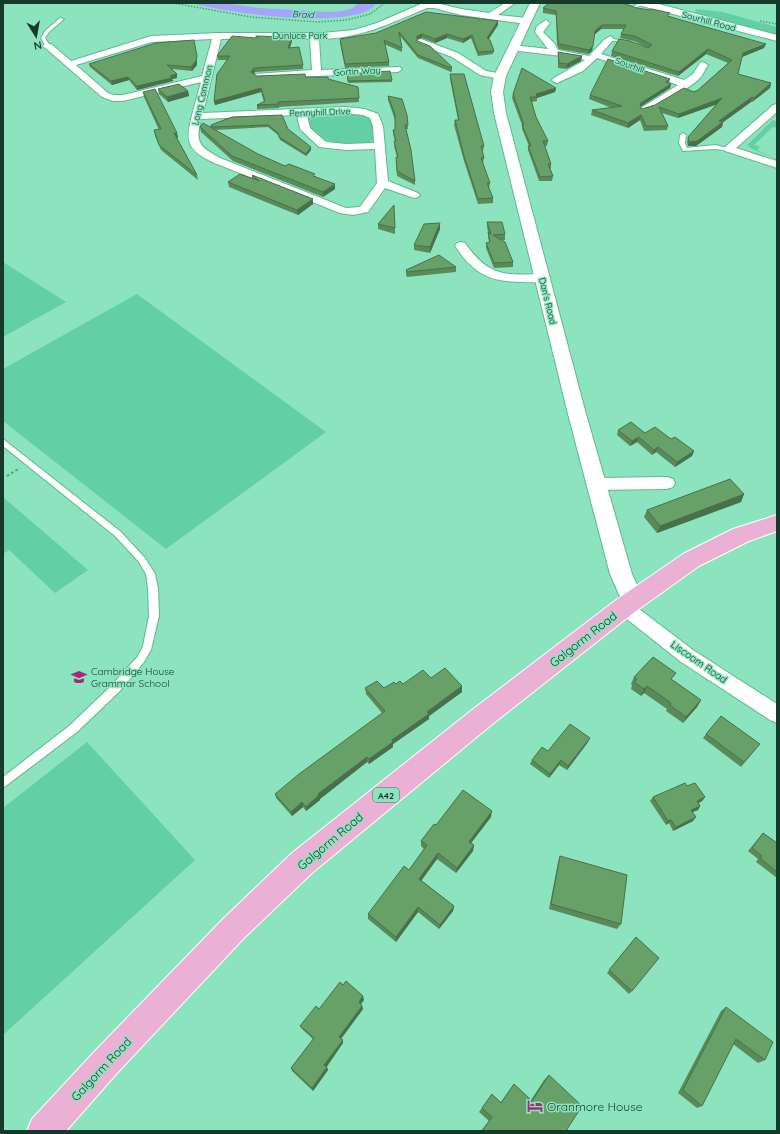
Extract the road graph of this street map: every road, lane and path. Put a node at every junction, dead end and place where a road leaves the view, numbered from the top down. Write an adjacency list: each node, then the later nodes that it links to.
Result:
1 (173, 3): 2 (path)
2 (385, 3)
3 (511, 3): 7 (street)
4 (535, 3): 8 (street, Dan's Road)
5 (612, 3): 6 (lane)
6 (642, 3): 13 (street, Sourhill Road)
7 (490, 16): 8 (street, Dunluce Park); 12 (street, Dunluce Park)
8 (527, 21): 18 (street, Dan's Road)
9 (62, 22): 17 (lane)
10 (546, 22): 19 (street)
11 (218, 36): 12 (street, Dunluce Park); 21 (street, Dunluce Park); 27 (street, Long Common)
12 (314, 36): 24 (street)
13 (777, 38)
14 (610, 39): 16 (lane); 20 (street)
15 (421, 42): 26 (street)
16 (637, 44)
17 (48, 46): 21 (street)
18 (513, 48): 19 (street, Sourhill); 26 (street, Dan's Road)
19 (554, 52): 20 (street, Sourhill)
20 (594, 57): 28 (street); 29 (street, Sourhill)
21 (70, 64): 27 (street)
22 (703, 65): 29 (street)
23 (397, 70): 24 (street, Gortin Way)
24 (317, 73): 25 (street, Gortin Way)
25 (258, 76)
26 (500, 76): 41 (street, Dan's Road)
27 (206, 78): 33 (street, Long Common)
28 (558, 80)
29 (685, 84): 31 (street)
30 (777, 107): 36 (street)
31 (645, 110)
32 (302, 112): 33 (street, Pennyhill Drive); 35 (street); 35 (street, Pennyhill Drive)
33 (198, 116): 38 (street, Long Common)
34 (683, 135): 36 (lane)
35 (379, 146): 38 (street, Pennyhill Drive)
36 (729, 148): 37 (street)
37 (777, 165)
38 (383, 183): 39 (street)
39 (414, 195)
40 (461, 246): 41 (street)
41 (542, 278): 44 (street, Dan's Road)
42 (3, 442): 48 (lane)
43 (667, 483): 44 (street)
44 (596, 484): 46 (street, Dan's Road)
45 (777, 524): 46 (main road, Galgorm Road / A42)
46 (630, 603): 47 (street, Liscoom Road); 49 (main road, Galgorm Road / A42)
47 (777, 714)
48 (3, 783)
49 (44, 1131)

